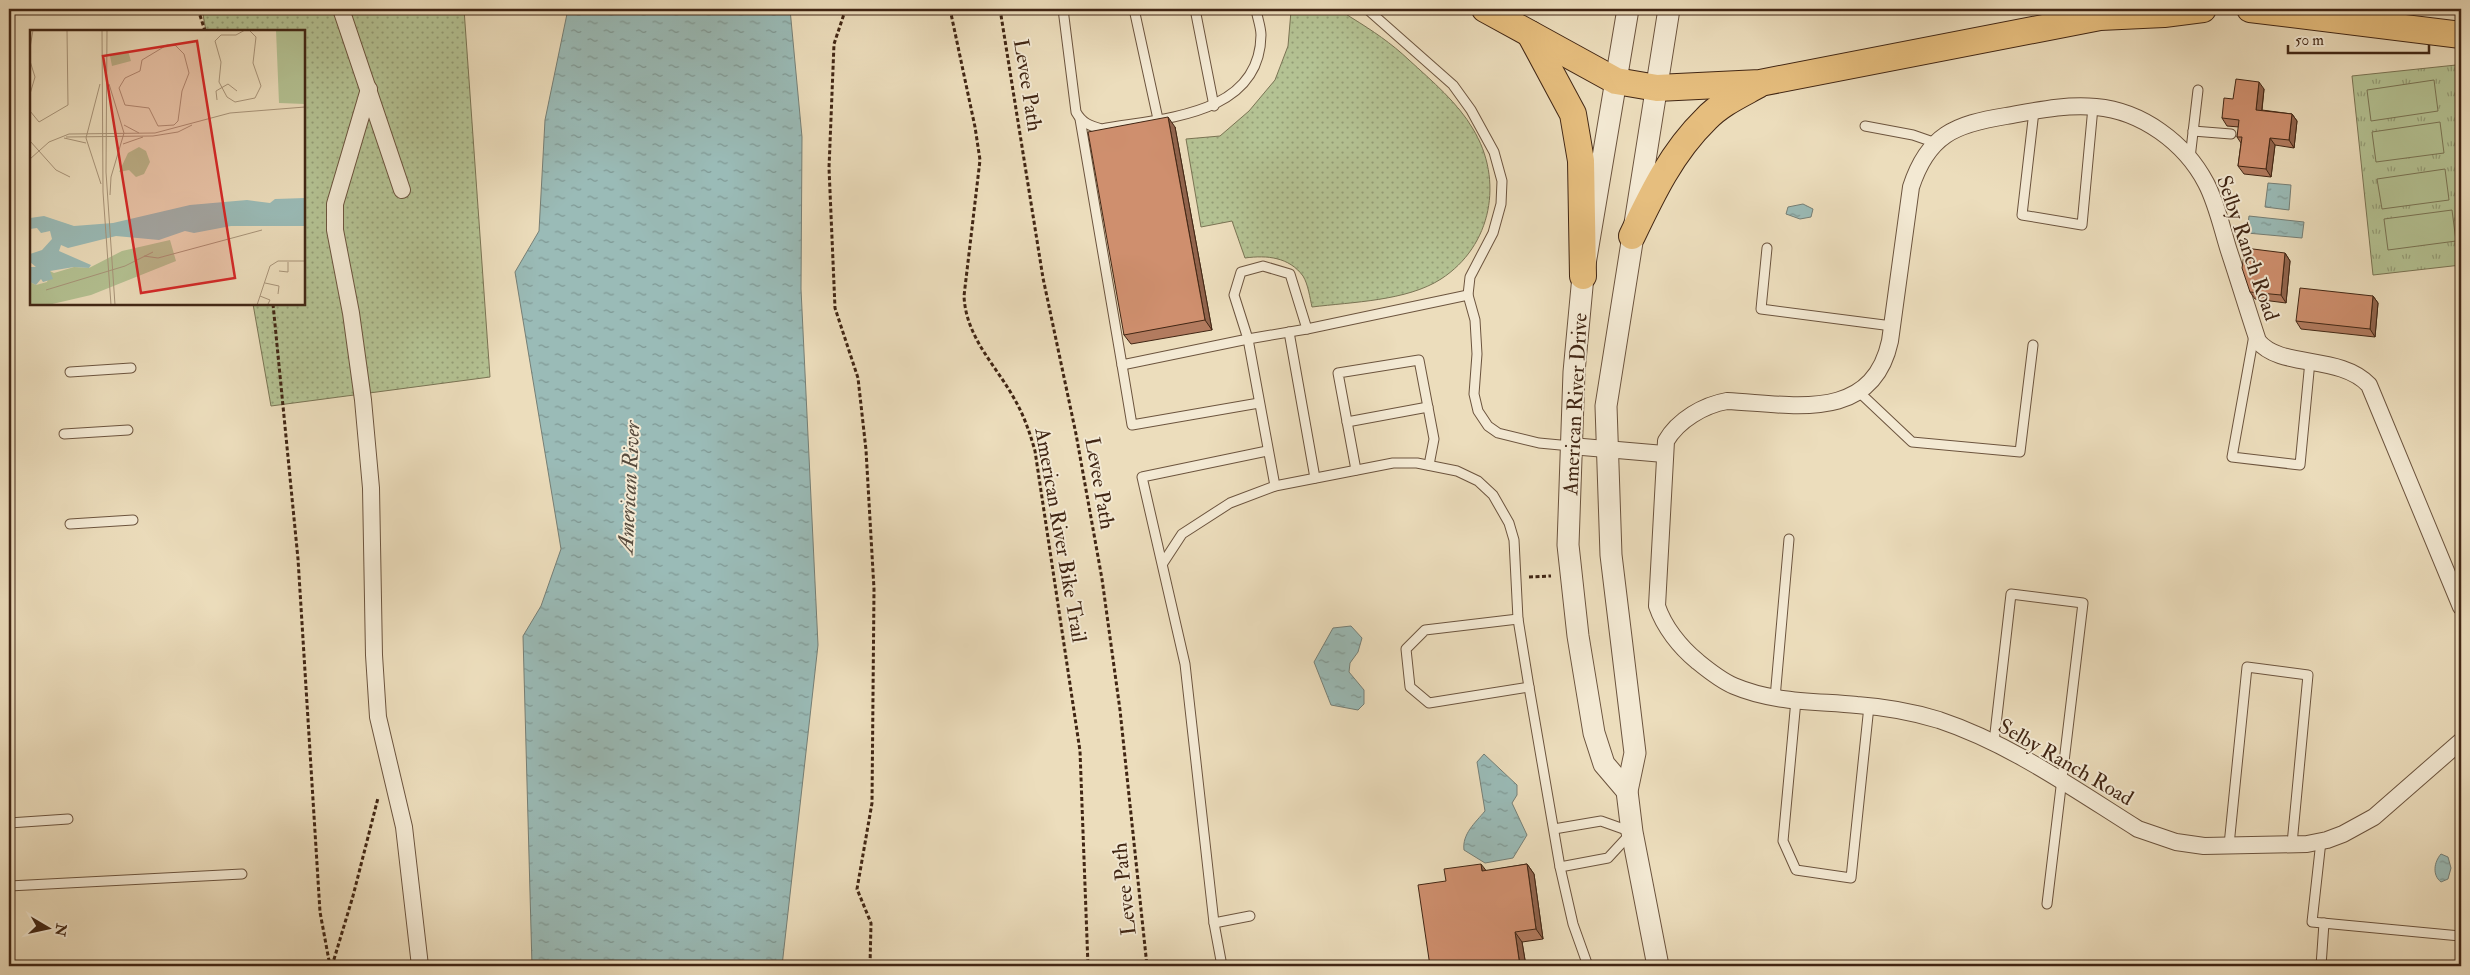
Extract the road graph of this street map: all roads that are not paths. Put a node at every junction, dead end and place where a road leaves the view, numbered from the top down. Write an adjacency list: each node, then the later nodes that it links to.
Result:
1 (341, 9): 16 (street)
2 (1063, 9): 22 (lane)
3 (1134, 9): 23 (lane)
4 (1195, 9): 19 (lane)
5 (1256, 9): 19 (lane)
6 (1367, 9): 33 (lane)
7 (1485, 9): 12 (main road)
8 (1628, 9): 14 (street, American River Drive)
9 (1669, 9): 17 (street, American River Drive)
10 (2203, 9): 15 (main road)
11 (2250, 9): 13 (main road)
12 (1530, 33): 14 (main road); 32 (main road)
13 (2461, 35)
14 (1616, 81): 17 (main road); 32 (street, American River Drive)
15 (1760, 83): 17 (main road); 30 (main road)
16 (369, 88): 29 (street); 87 (street)
17 (1657, 88): 30 (street, American River Drive)
18 (2198, 90): 25 (lane)
19 (1214, 106): 23 (lane)
20 (2093, 107): 21 (street, Selby Ranch Road); 21 (lane); 28 (street, Selby Ranch Road)
21 (2034, 112): 27 (street, Selby Ranch Road)
22 (1080, 119): 23 (lane); 41 (lane)
23 (1158, 119)
24 (1865, 126): 27 (lane)
25 (2193, 131): 26 (lane); 28 (lane)
26 (2231, 134)
27 (1936, 142): 34 (street, Selby Ranch Road)
28 (2190, 158): 37 (street, Selby Ranch Road)
29 (402, 190)
30 (1632, 236): 51 (street, American River Drive)
31 (1767, 248): 34 (lane)
32 (1583, 276): 50 (street, American River Drive)
33 (1468, 295): 35 (lane); 50 (lane)
34 (1892, 326): 44 (street, Selby Ranch Road)
35 (1307, 329): 36 (lane); 38 (lane)
36 (1289, 332): 38 (lane); 56 (lane)
37 (2255, 332): 40 (street, Selby Ranch Road); 40 (lane)
38 (1248, 339): 41 (lane); 45 (lane)
39 (2033, 345): 44 (lane)
40 (2310, 361): 62 (street, Selby Ranch Road)
41 (1122, 365): 45 (lane)
42 (131, 368): 43 (lane)
43 (70, 372)
44 (1859, 392): 53 (street, Selby Ranch Road)
45 (1259, 403): 52 (lane)
46 (1428, 407): 47 (lane); 47 (lane); 54 (lane)
47 (1347, 422): 55 (lane)
48 (128, 430): 49 (lane)
49 (64, 434)
50 (1571, 446): 51 (street); 71 (street, American River Drive)
51 (1606, 450): 53 (street); 71 (street, American River Drive)
52 (1268, 451): 57 (lane); 61 (lane)
53 (1664, 454): 65 (street, Selby Ranch Road)
54 (1429, 465): 55 (lane); 63 (lane)
55 (1356, 470): 56 (lane)
56 (1314, 478): 57 (lane)
57 (1275, 486): 61 (lane)
58 (133, 520): 59 (lane)
59 (70, 524)
60 (1790, 539): 65 (lane)
61 (1163, 563): 84 (lane)
62 (2461, 607)
63 (1518, 619): 64 (lane); 64 (lane)
64 (1529, 687): 74 (lane)
65 (1775, 698): 66 (street, Selby Ranch Road)
66 (1796, 700): 67 (street, Selby Ranch Road); 67 (lane)
67 (1870, 706): 69 (street, Selby Ranch Road)
68 (2461, 740): 76 (street, Selby Ranch Road)
69 (1994, 742): 70 (street, Selby Ranch Road); 70 (lane)
70 (2060, 781): 78 (street, Selby Ranch Road); 82 (lane)
71 (1627, 791): 75 (street, American River Drive)
72 (68, 819): 73 (lane)
73 (9, 823)
74 (1554, 829): 75 (lane); 79 (lane)
75 (1632, 832): 79 (lane); 90 (street, American River Drive)
76 (2321, 841): 77 (street, Selby Ranch Road); 85 (lane)
77 (2292, 844): 78 (street, Selby Ranch Road); 78 (lane)
78 (2229, 845)
79 (1560, 867): 89 (lane)
80 (242, 874): 81 (lane)
81 (9, 886)
82 (2047, 904)
83 (1250, 916): 84 (lane)
84 (1214, 923): 88 (lane)
85 (2324, 923): 86 (lane); 91 (lane)
86 (2460, 936)
87 (420, 966)
88 (1222, 966)
89 (1588, 966)
90 (1658, 966)
91 (2321, 966)

